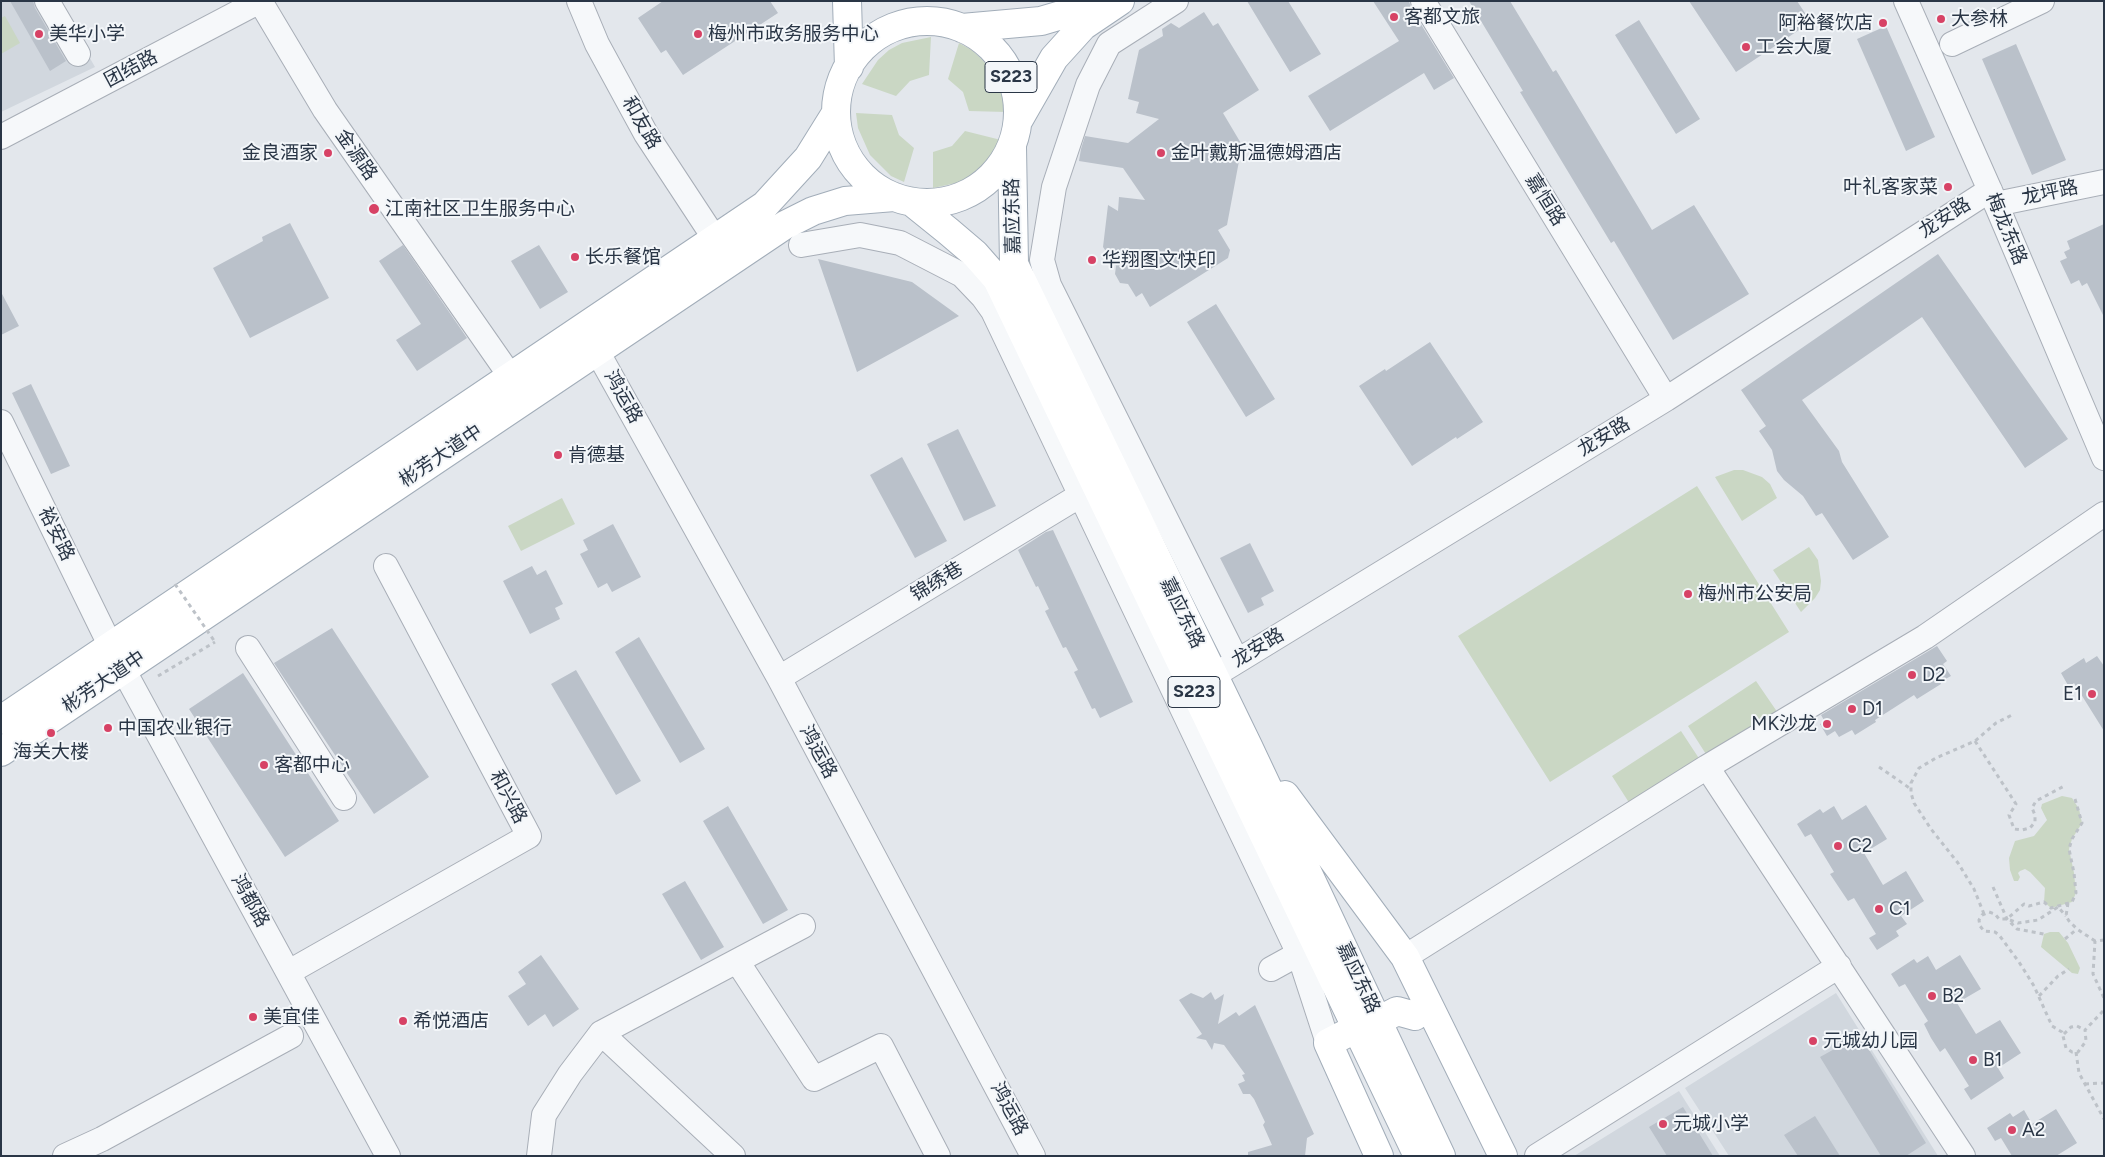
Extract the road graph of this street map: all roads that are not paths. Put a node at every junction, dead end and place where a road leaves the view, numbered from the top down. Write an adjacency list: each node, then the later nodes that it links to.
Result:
1 (47, 1): 15 (street)
2 (260, 1): 19 (street, 团结路); 26 (street, 金源路)
3 (579, 1): 23 (street, 和友路)
4 (847, 1): 16 (main road, S223)
5 (919, 1): 13 (main road, S223)
6 (1090, 1): 13 (main road)
7 (1120, 1): 18 (main road, 彬芳大道中)
8 (1176, 1): 35 (street)
9 (1423, 1): 27 (street, 嘉恒路)
10 (1906, 1): 21 (street, 梅龙东路)
11 (2042, 1): 12 (street)
12 (2019, 6): 14 (street)
13 (954, 26): 16 (main road); 18 (main road, S223)
14 (1952, 44)
15 (78, 54)
16 (848, 66): 17 (main road, S223)
17 (836, 113): 22 (main road, S223); 23 (main road, 彬芳大道中)
18 (1015, 134): 22 (main road, 彬芳大道中); 36 (main road, 嘉应东路 / S223)
19 (1, 136)
20 (2104, 182): 21 (street, 龙坪路)
21 (1993, 197): 27 (street, 龙安路); 29 (street, 梅龙东路)
22 (903, 200): 25 (main road, 彬芳大道中); 30 (main road, 嘉应东路 / S223)
23 (715, 239): 26 (main road, 彬芳大道中)
24 (801, 245): 30 (street)
25 (597, 351): 37 (street, 鸿运路); 40 (main road, 彬芳大道中)
26 (510, 377): 33 (main road, 彬芳大道中)
27 (1666, 398): 35 (street, 龙安路)
28 (1, 422): 33 (street, 裕安路)
29 (2104, 458)
30 (1088, 491): 37 (street, 锦绣巷); 45 (main road, 嘉应东路 / S223)
31 (2104, 514): 41 (street)
32 (386, 566): 50 (street, 和兴路)
33 (111, 647): 38 (main road, 彬芳大道中); 50 (street, 鸿都路)
34 (248, 648): 42 (street)
35 (1238, 661): 36 (street, 龙安路)
36 (1213, 676): 39 (main road, 嘉应东路 / S223)
37 (779, 678): 62 (street, 鸿运路)
38 (1, 720)
39 (1248, 746): 43 (main road, 嘉应东路 / S223); 46 (main road)
40 (1, 752)
41 (1707, 767): 46 (street); 48 (street)
42 (344, 798)
43 (1289, 831): 51 (main road); 52 (main road, 嘉应东路 / S223)
44 (803, 926): 47 (street)
45 (1308, 949): 49 (street); 52 (main road, 嘉应东路 / S223); 55 (street)
46 (1405, 957): 67 (main road)
47 (737, 961): 53 (street); 61 (street)
48 (1839, 966): 68 (street); 69 (street)
49 (1271, 969)
50 (289, 972): 58 (street, 鸿都路)
51 (1415, 1016): 52 (main road); 66 (main road)
52 (1368, 1025): 55 (main road); 56 (main road, 嘉应东路 / S223)
53 (601, 1032): 59 (street); 60 (street)
54 (291, 1036): 57 (street)
55 (1328, 1043): 63 (main road)
56 (1403, 1100): 64 (main road, S223); 65 (main road, S223)
57 (65, 1156)
58 (388, 1156)
59 (539, 1156)
60 (733, 1156)
61 (938, 1156)
62 (1033, 1156)
63 (1379, 1156)
64 (1418, 1156)
65 (1441, 1156)
66 (1482, 1156)
67 (1503, 1156)
68 (1537, 1156)
69 (1963, 1156)

